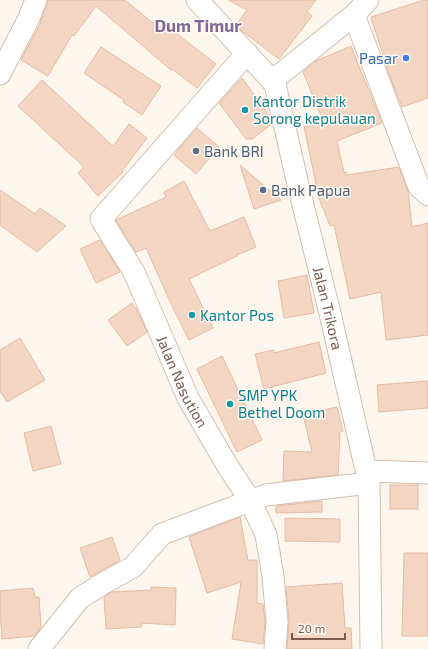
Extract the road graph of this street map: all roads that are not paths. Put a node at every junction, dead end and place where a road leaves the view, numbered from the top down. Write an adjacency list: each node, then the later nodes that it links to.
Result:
1 (36, 0): 6 (street)
2 (197, 0): 5 (street, Jalan Trikora)
3 (368, 0): 4 (street)
4 (354, 15): 7 (street); 8 (street)
5 (247, 53): 7 (street, Jalan Trikora); 11 (street, Jalan Nasution)
6 (0, 74)
7 (272, 80): 10 (street, Jalan Trikora)
8 (428, 195)
9 (428, 473): 10 (street)
10 (368, 477): 11 (street); 14 (street, Jalan Trikora)
11 (250, 500): 12 (street); 13 (street)
12 (39, 649)
13 (275, 649)
14 (371, 649)

